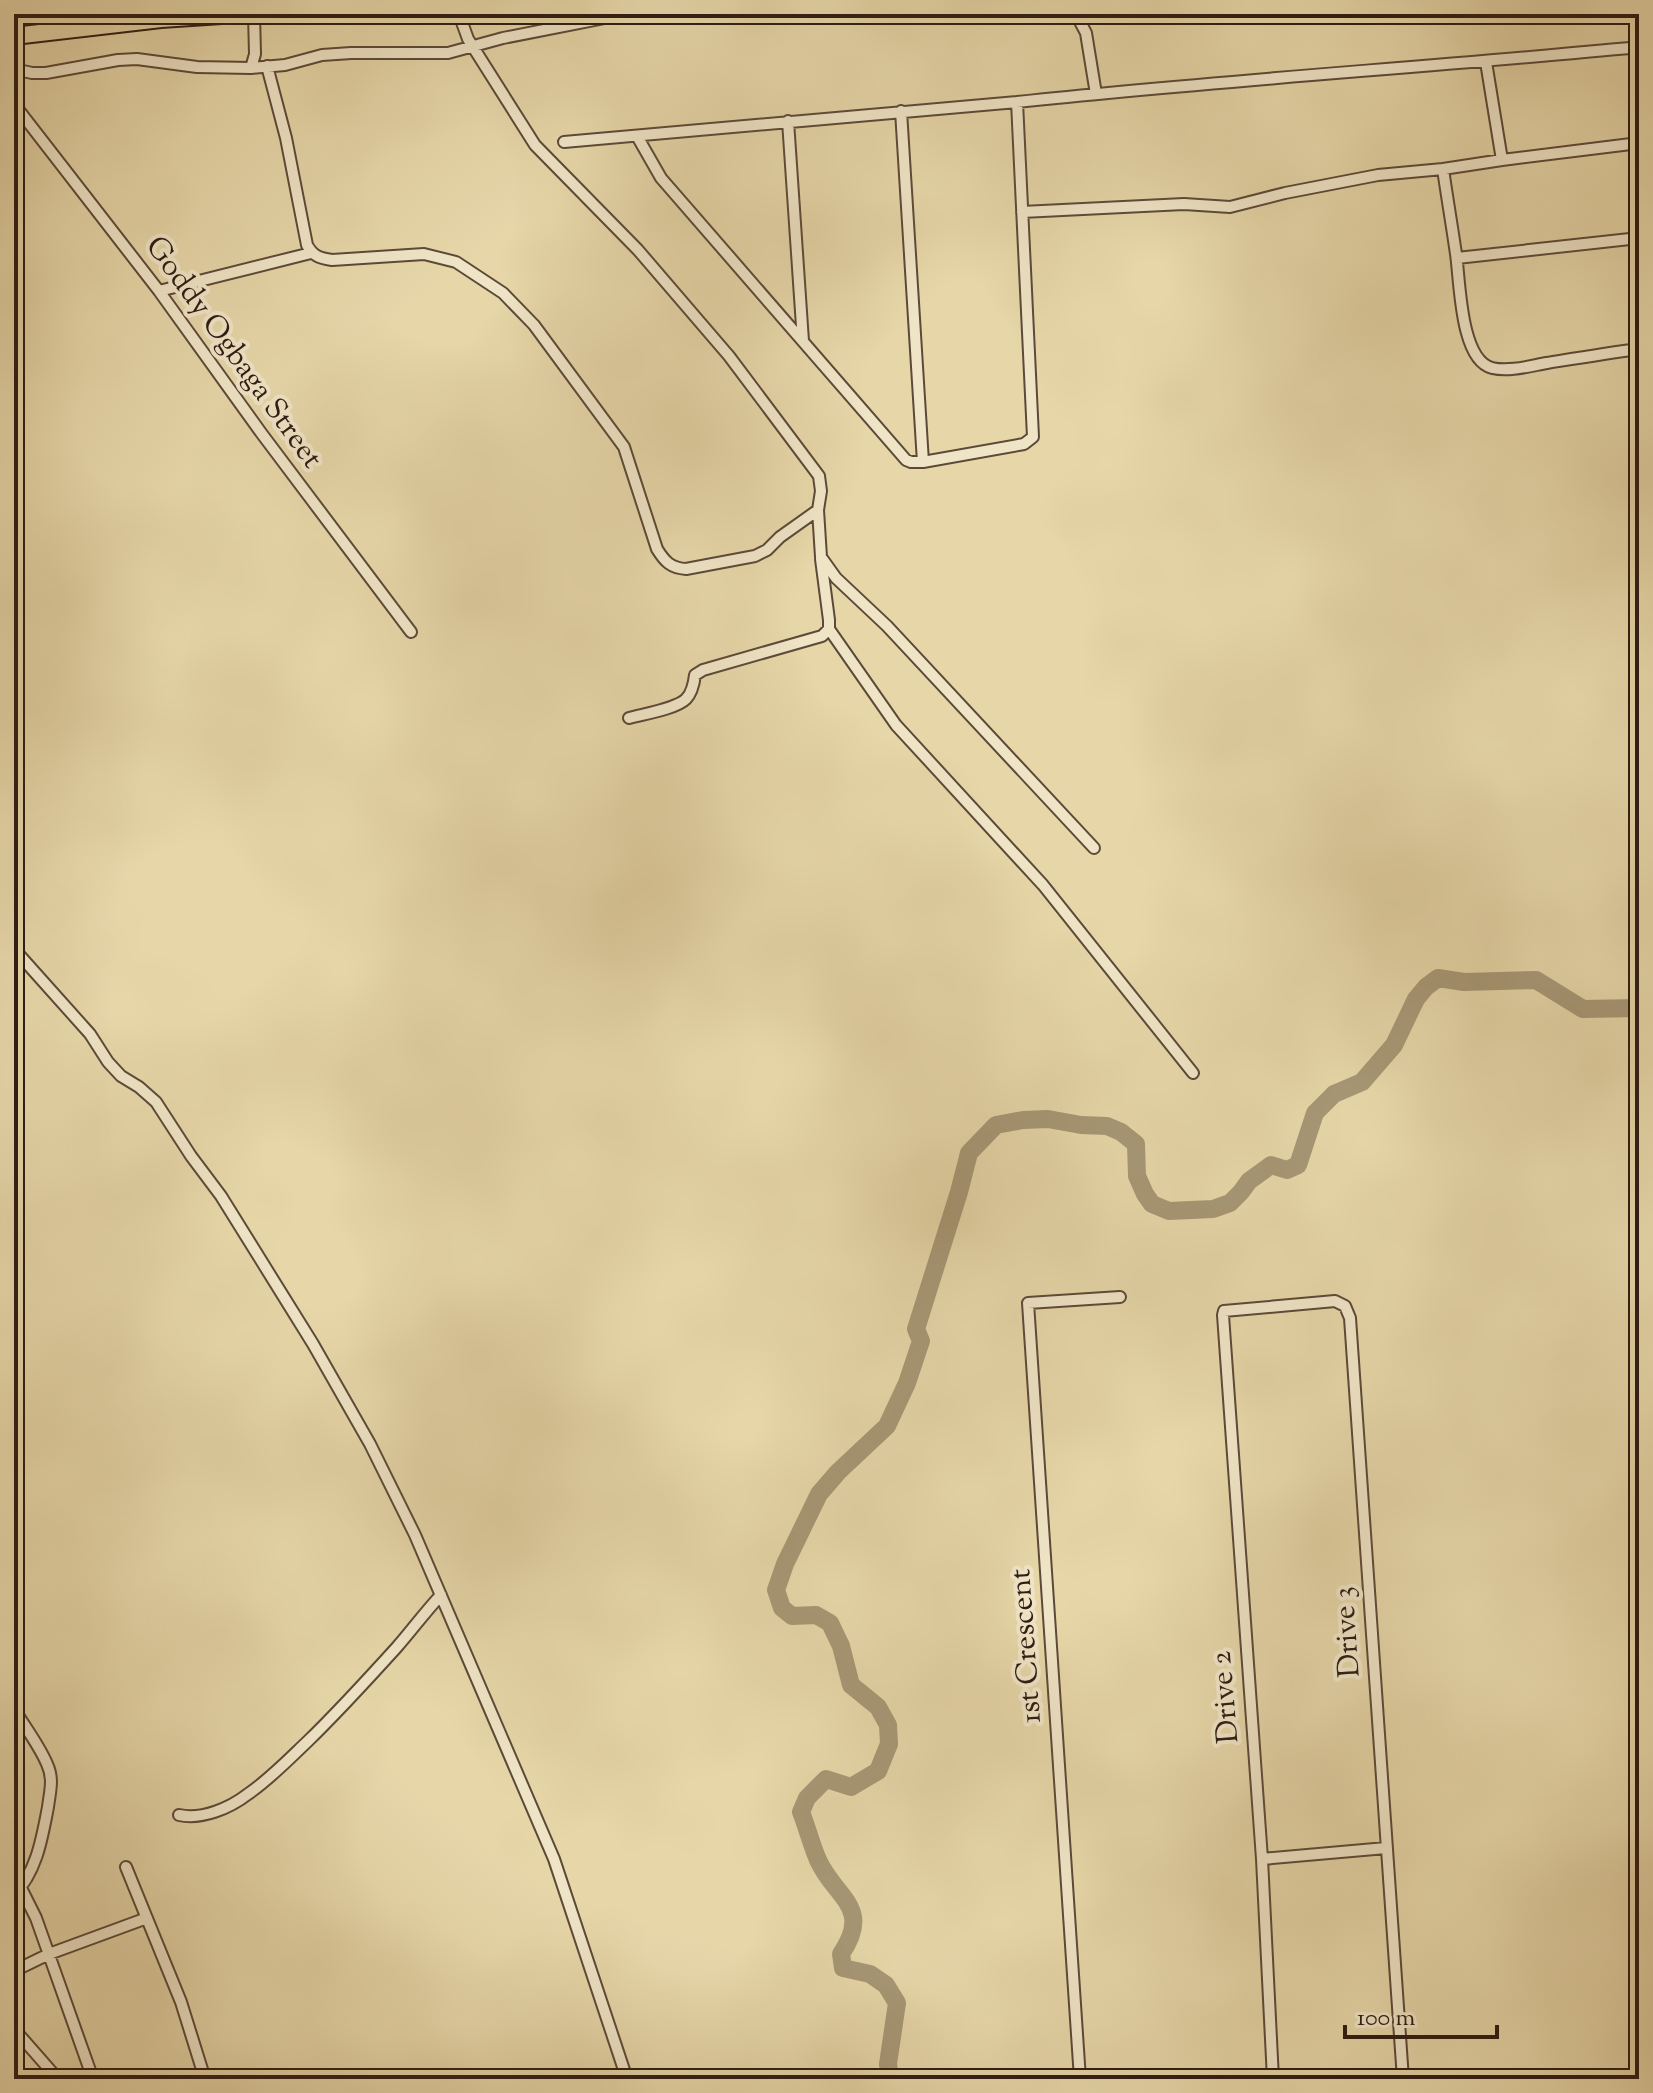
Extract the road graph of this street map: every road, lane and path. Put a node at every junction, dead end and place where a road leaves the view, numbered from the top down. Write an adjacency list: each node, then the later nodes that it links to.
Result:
1 (237, 14): 7 (main road)
2 (254, 14): 14 (street)
3 (459, 14): 10 (street)
4 (625, 14): 10 (street)
5 (1076, 14): 8 (street)
6 (1088, 14): 8 (street)
7 (160, 17): 9 (main road)
8 (1086, 33): 16 (street)
9 (14, 36)
10 (472, 46): 13 (street); 34 (street)
11 (1639, 47): 12 (street)
12 (1486, 62): 16 (street); 24 (street)
13 (267, 66): 14 (street); 28 (street)
14 (251, 68): 15 (street)
15 (14, 69)
16 (1096, 94): 17 (street)
17 (1017, 102): 19 (street); 26 (street)
18 (14, 104): 30 (street, Goddy Ogbaga Street)
19 (901, 111): 20 (street); 33 (street)
20 (788, 121): 21 (street); 31 (street)
21 (637, 136): 22 (street); 31 (street)
22 (564, 142)
23 (1639, 143): 24 (street)
24 (1502, 160): 25 (street)
25 (1443, 169): 26 (street); 29 (street)
26 (1022, 212): 33 (street)
27 (1639, 238): 29 (street)
28 (311, 253): 30 (street); 34 (street)
29 (1457, 258): 32 (street)
30 (159, 291): 37 (street, Goddy Ogbaga Street)
31 (803, 341): 33 (street)
32 (1639, 349)
33 (923, 462)
34 (818, 510): 35 (street)
35 (821, 557): 36 (street); 39 (street)
36 (829, 629): 38 (street); 41 (street)
37 (411, 632)
38 (629, 718)
39 (1094, 848)
40 (14, 949): 44 (street)
41 (1193, 1073)
42 (1120, 1297): 59 (street, 1st Crescent)
43 (1224, 1311): 47 (street, Drive 3); 48 (street, Drive 2)
44 (441, 1595): 46 (street); 58 (street)
45 (14, 1709): 50 (street)
46 (179, 1815)
47 (1386, 1848): 48 (street); 61 (street, Drive 3)
48 (1262, 1859): 60 (street, Drive 2)
49 (126, 1867): 51 (street)
50 (17, 1891): 52 (street)
51 (147, 1918): 52 (street); 57 (street)
52 (49, 1954): 53 (street); 56 (street)
53 (14, 1971)
54 (14, 2029): 55 (street)
55 (58, 2079)
56 (93, 2079)
57 (205, 2079)
58 (627, 2079)
59 (1080, 2079)
60 (1273, 2079)
61 (1403, 2079)

